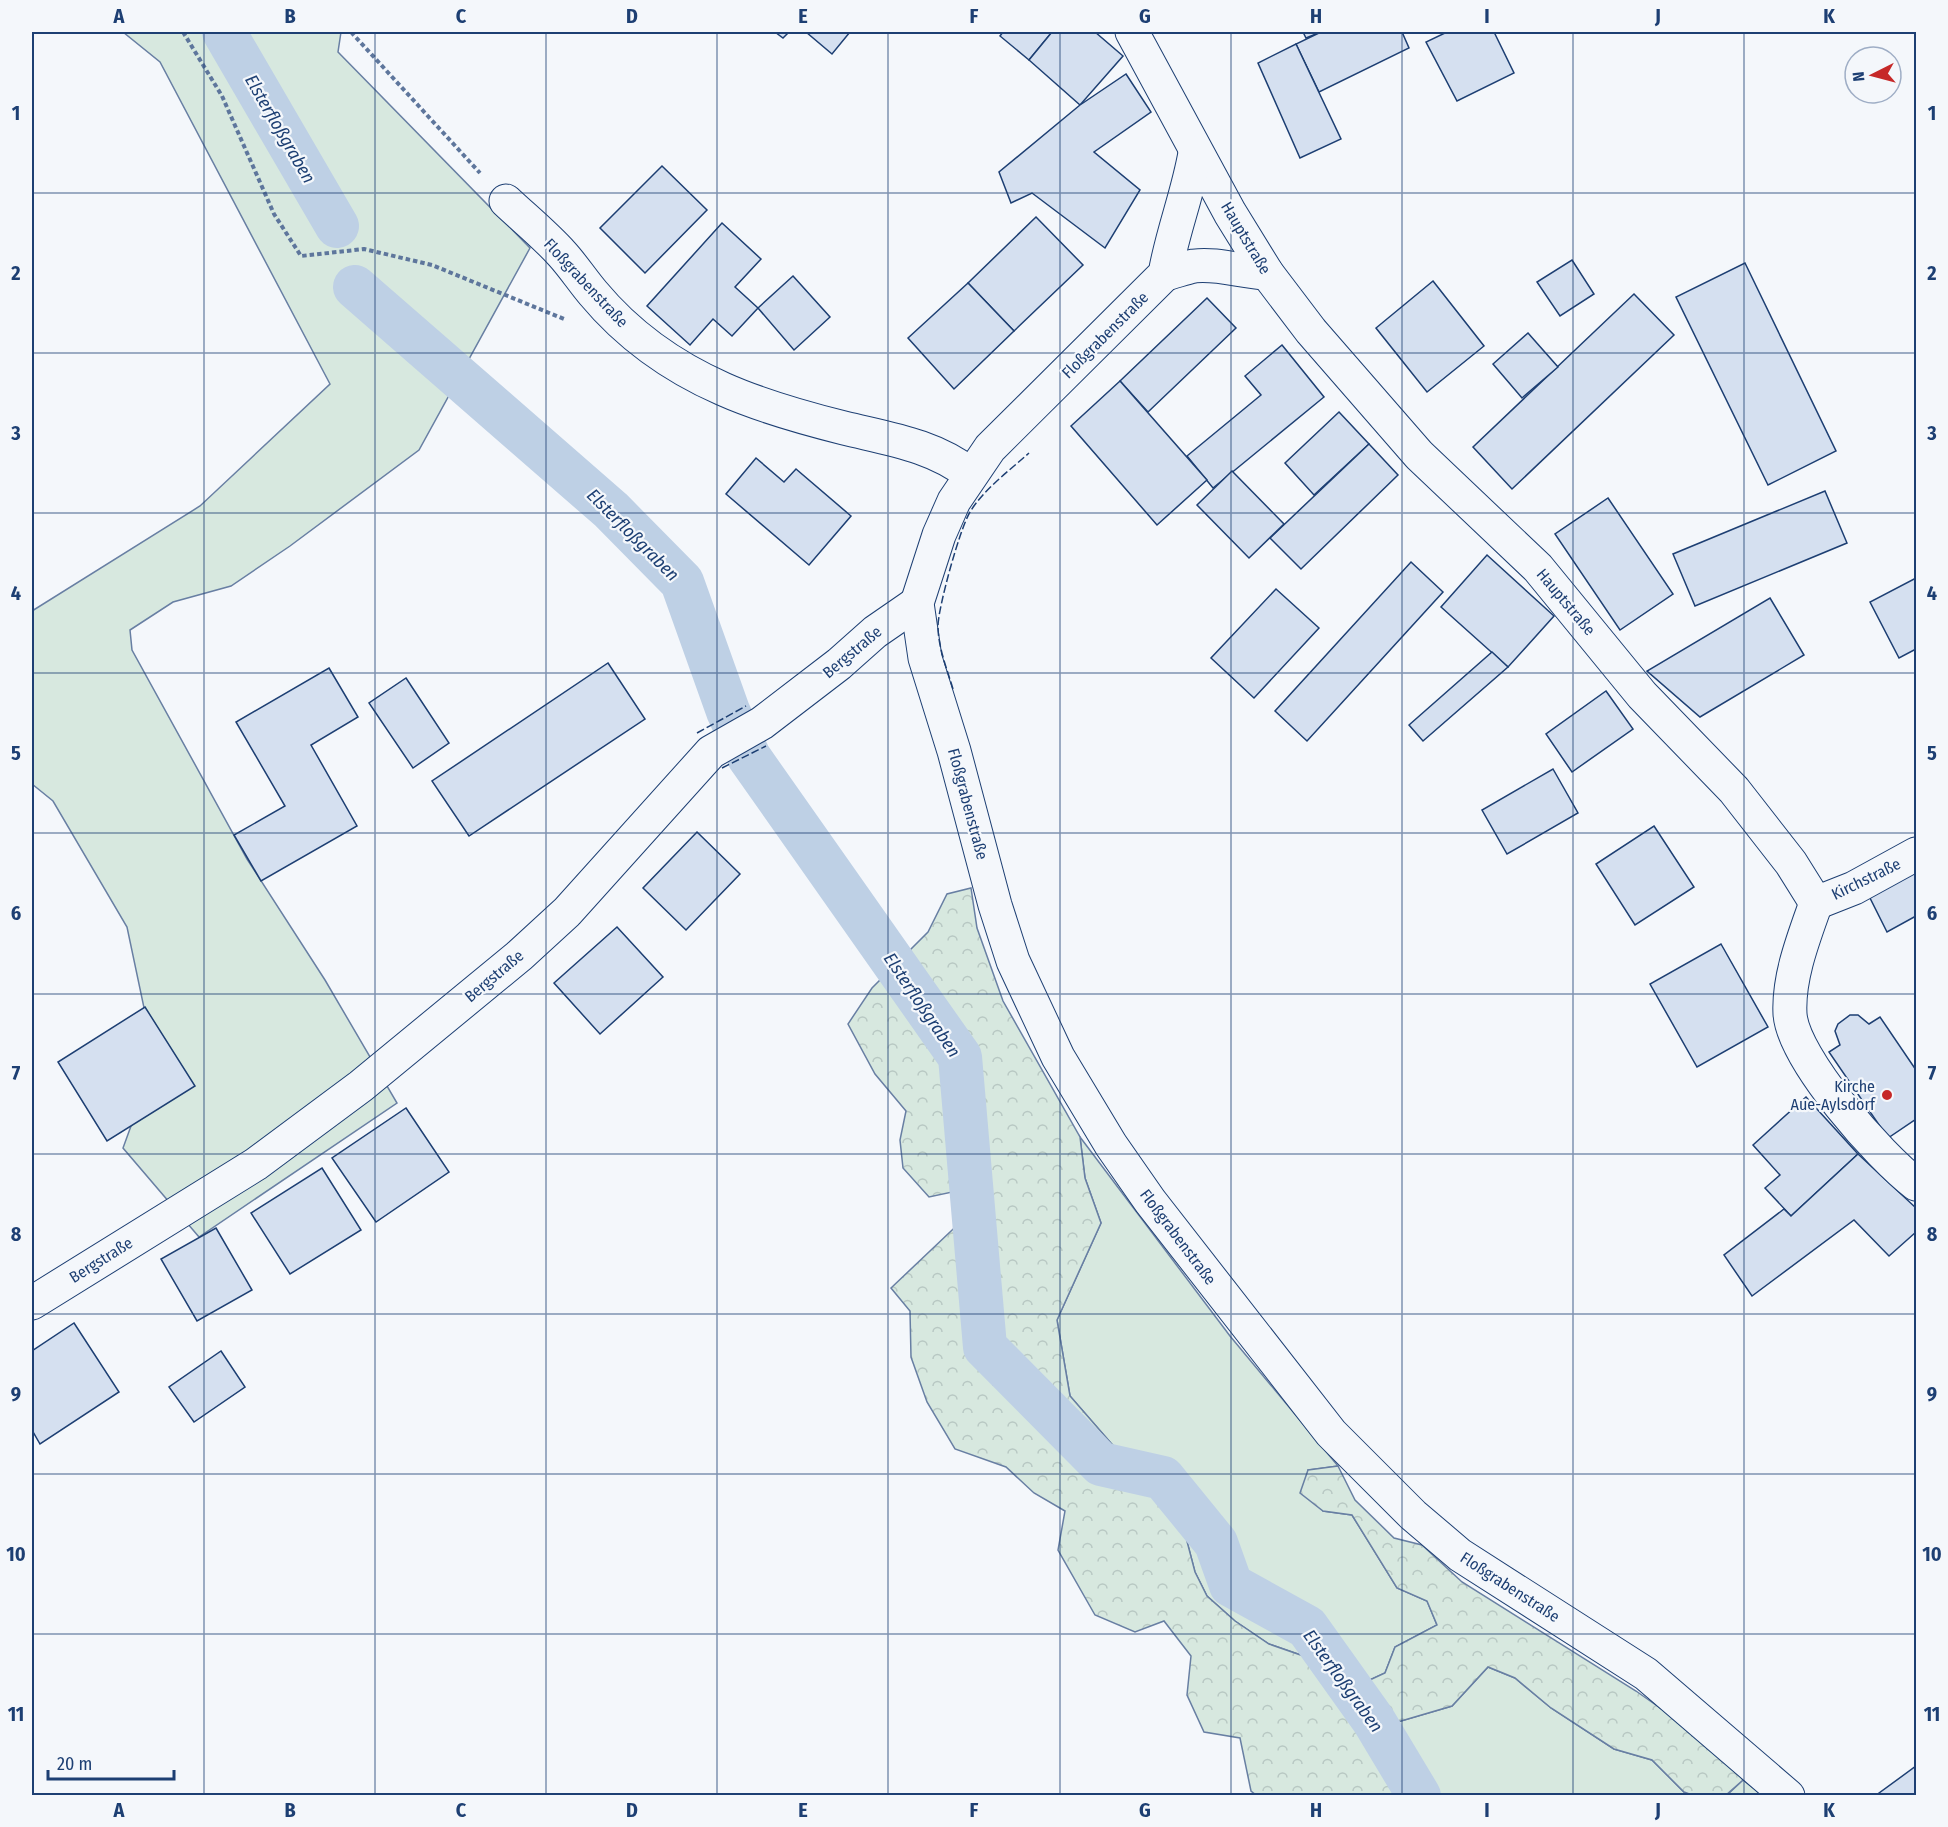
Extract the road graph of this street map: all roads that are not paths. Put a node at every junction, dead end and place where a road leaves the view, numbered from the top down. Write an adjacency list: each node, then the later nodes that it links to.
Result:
1 (1132, 32): 2 (street, Hauptstraße)
2 (1196, 153): 4 (street, Hauptstraße); 5 (street)
3 (506, 201): 6 (street, Floßgrabenstraße)
4 (1266, 273): 5 (street, Floßgrabenstraße); 9 (street, Hauptstraße)
5 (1165, 274): 6 (street, Floßgrabenstraße)
6 (970, 474): 7 (street, Floßgrabenstraße)
7 (917, 603): 11 (street, Bergstraße); 12 (street, Floßgrabenstraße)
8 (1917, 854): 9 (street, Kirchstraße)
9 (1816, 903): 10 (street)
10 (1917, 1184)
11 (32, 1303)
12 (1788, 1796)

